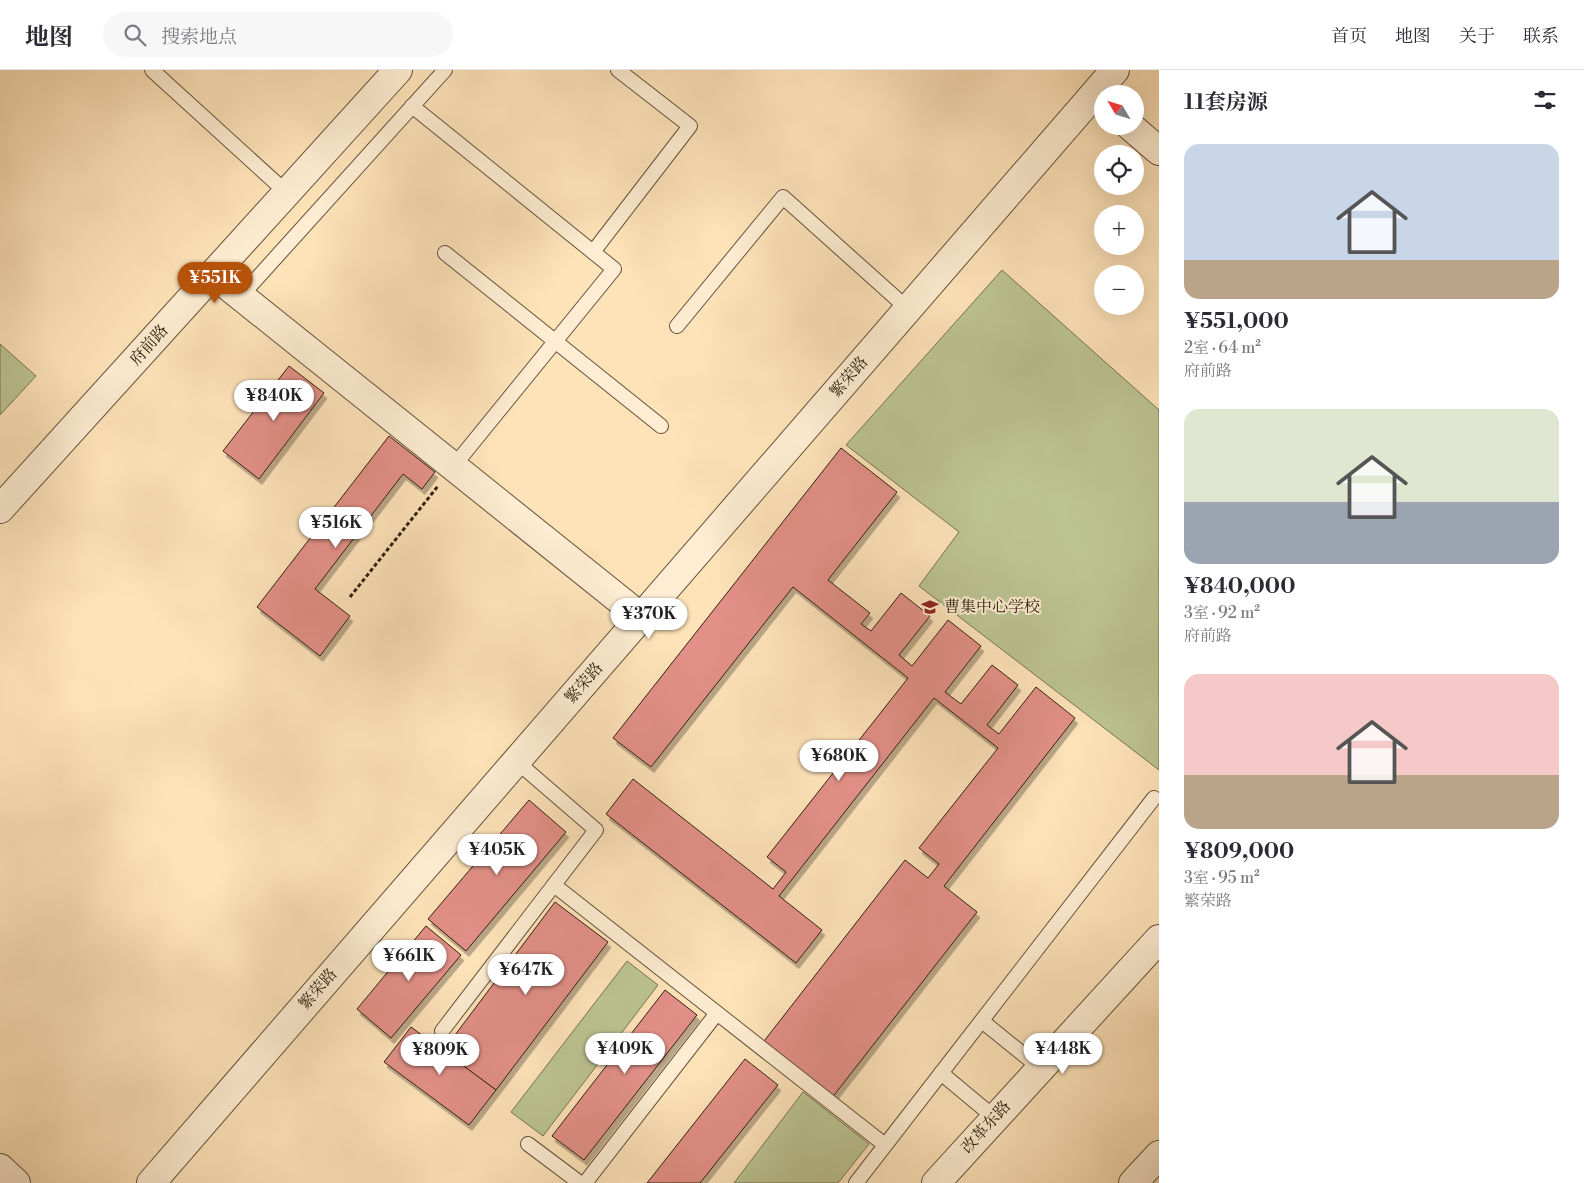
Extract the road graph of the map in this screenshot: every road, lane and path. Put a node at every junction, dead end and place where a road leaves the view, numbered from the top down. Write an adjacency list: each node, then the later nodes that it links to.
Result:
1 (152, 70): 11 (lane)
2 (398, 70): 11 (street, 府前路)
3 (445, 70): 8 (lane)
4 (618, 70): 12 (lane)
5 (1115, 70): 6 (street, 繁荣路)
6 (1106, 85)
7 (1094, 103): 16 (street, 繁荣路)
8 (412, 106): 12 (lane); 15 (lane)
9 (1140, 135): 10 (street)
10 (1159, 151)
11 (287, 193): 14 (street, 府前路)
12 (593, 252): 18 (lane)
13 (444, 253): 18 (lane)
14 (214, 274): 15 (street); 21 (street, 府前路)
15 (241, 296): 20 (street)
16 (908, 309): 17 (lane); 23 (street, 繁荣路)
17 (677, 326)
18 (555, 342): 19 (lane); 20 (lane)
19 (661, 426)
20 (453, 467): 22 (path); 23 (street)
21 (0, 509)
22 (350, 597)
23 (641, 617): 24 (street, 繁荣路)
24 (516, 761): 26 (lane); 39 (street, 繁荣路)
25 (1154, 798): 29 (lane)
26 (554, 885): 28 (lane); 30 (lane)
27 (1159, 939): 31 (street, 改革东路)
28 (717, 1013): 35 (lane); 41 (lane)
29 (982, 1021): 31 (lane); 32 (lane)
30 (442, 1031)
31 (1040, 1068): 33 (street, 改革东路)
32 (941, 1073): 33 (lane); 35 (lane)
33 (995, 1118): 43 (street, 改革东路)
34 (528, 1144): 40 (lane)
35 (885, 1145): 42 (lane)
36 (1159, 1155): 44 (street)
37 (0, 1168): 38 (street)
38 (16, 1183)
39 (150, 1183)
40 (580, 1183)
41 (585, 1183)
42 (856, 1183)
43 (936, 1183)
44 (1133, 1183)

